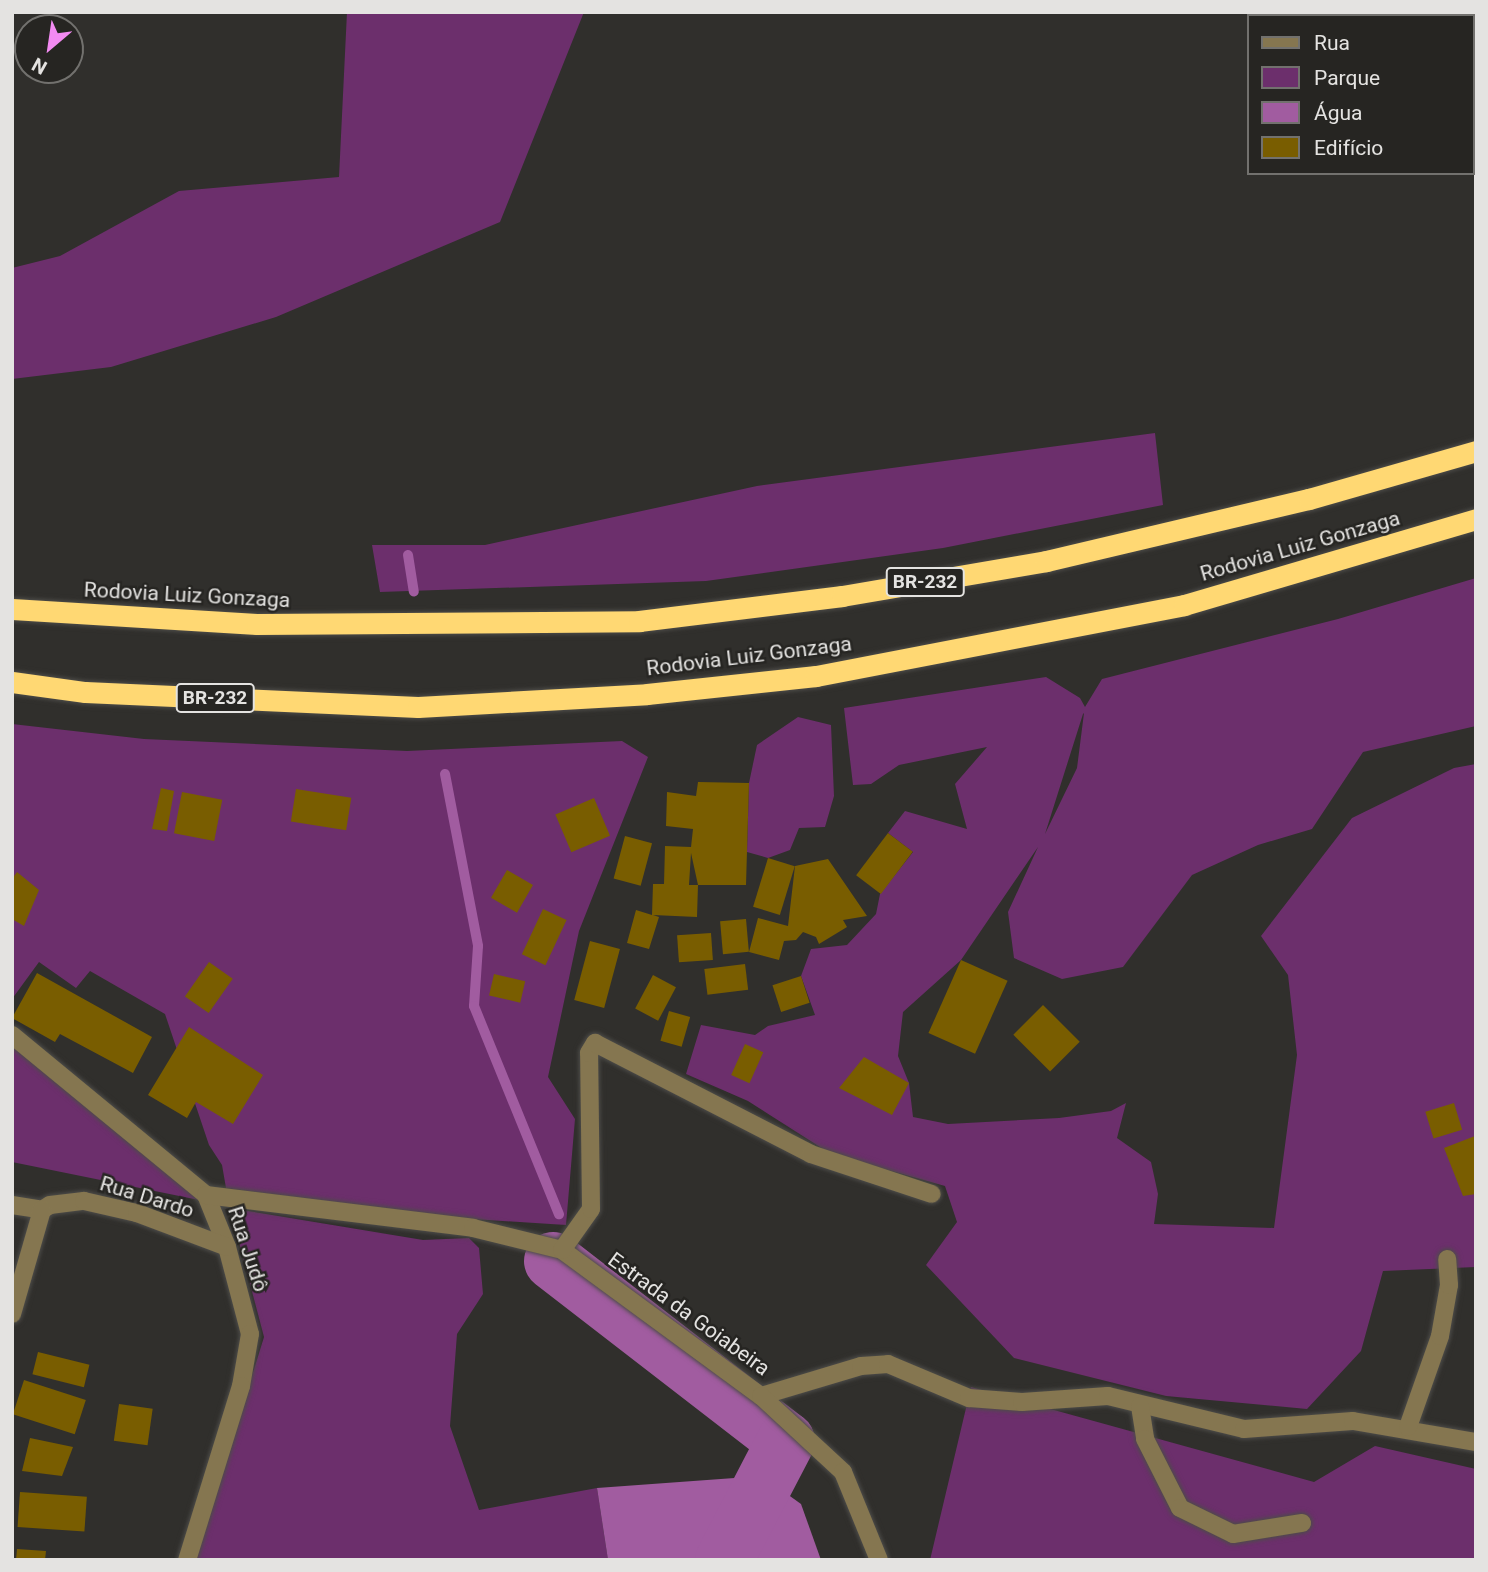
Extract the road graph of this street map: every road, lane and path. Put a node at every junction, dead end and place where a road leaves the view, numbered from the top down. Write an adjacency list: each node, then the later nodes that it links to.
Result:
1 (1476, 451): 3 (highway, Rodovia Luiz Gonzaga / BR-232)
2 (1476, 519): 4 (highway, Rodovia Luiz Gonzaga / BR-232)
3 (12, 609)
4 (12, 682)
5 (12, 1035): 7 (street, Rua Judô)
6 (932, 1194): 11 (street)
7 (206, 1195): 10 (street, Rua Judô); 11 (street, Estrada da Goiabeira)
8 (12, 1205): 9 (street, Rua Dardo)
9 (42, 1210): 10 (street, Rua Dardo); 13 (street)
10 (228, 1247): 19 (street, Rua Judô)
11 (562, 1250): 14 (street, Estrada da Goiabeira)
12 (1447, 1259): 16 (street)
13 (12, 1314)
14 (761, 1396): 15 (street, Estrada da Goiabeira); 20 (street)
15 (1140, 1406): 16 (street, Estrada da Goiabeira); 18 (street)
16 (1408, 1427): 17 (street, Estrada da Goiabeira)
17 (1476, 1441)
18 (1302, 1523)
19 (187, 1560)
20 (879, 1560)

